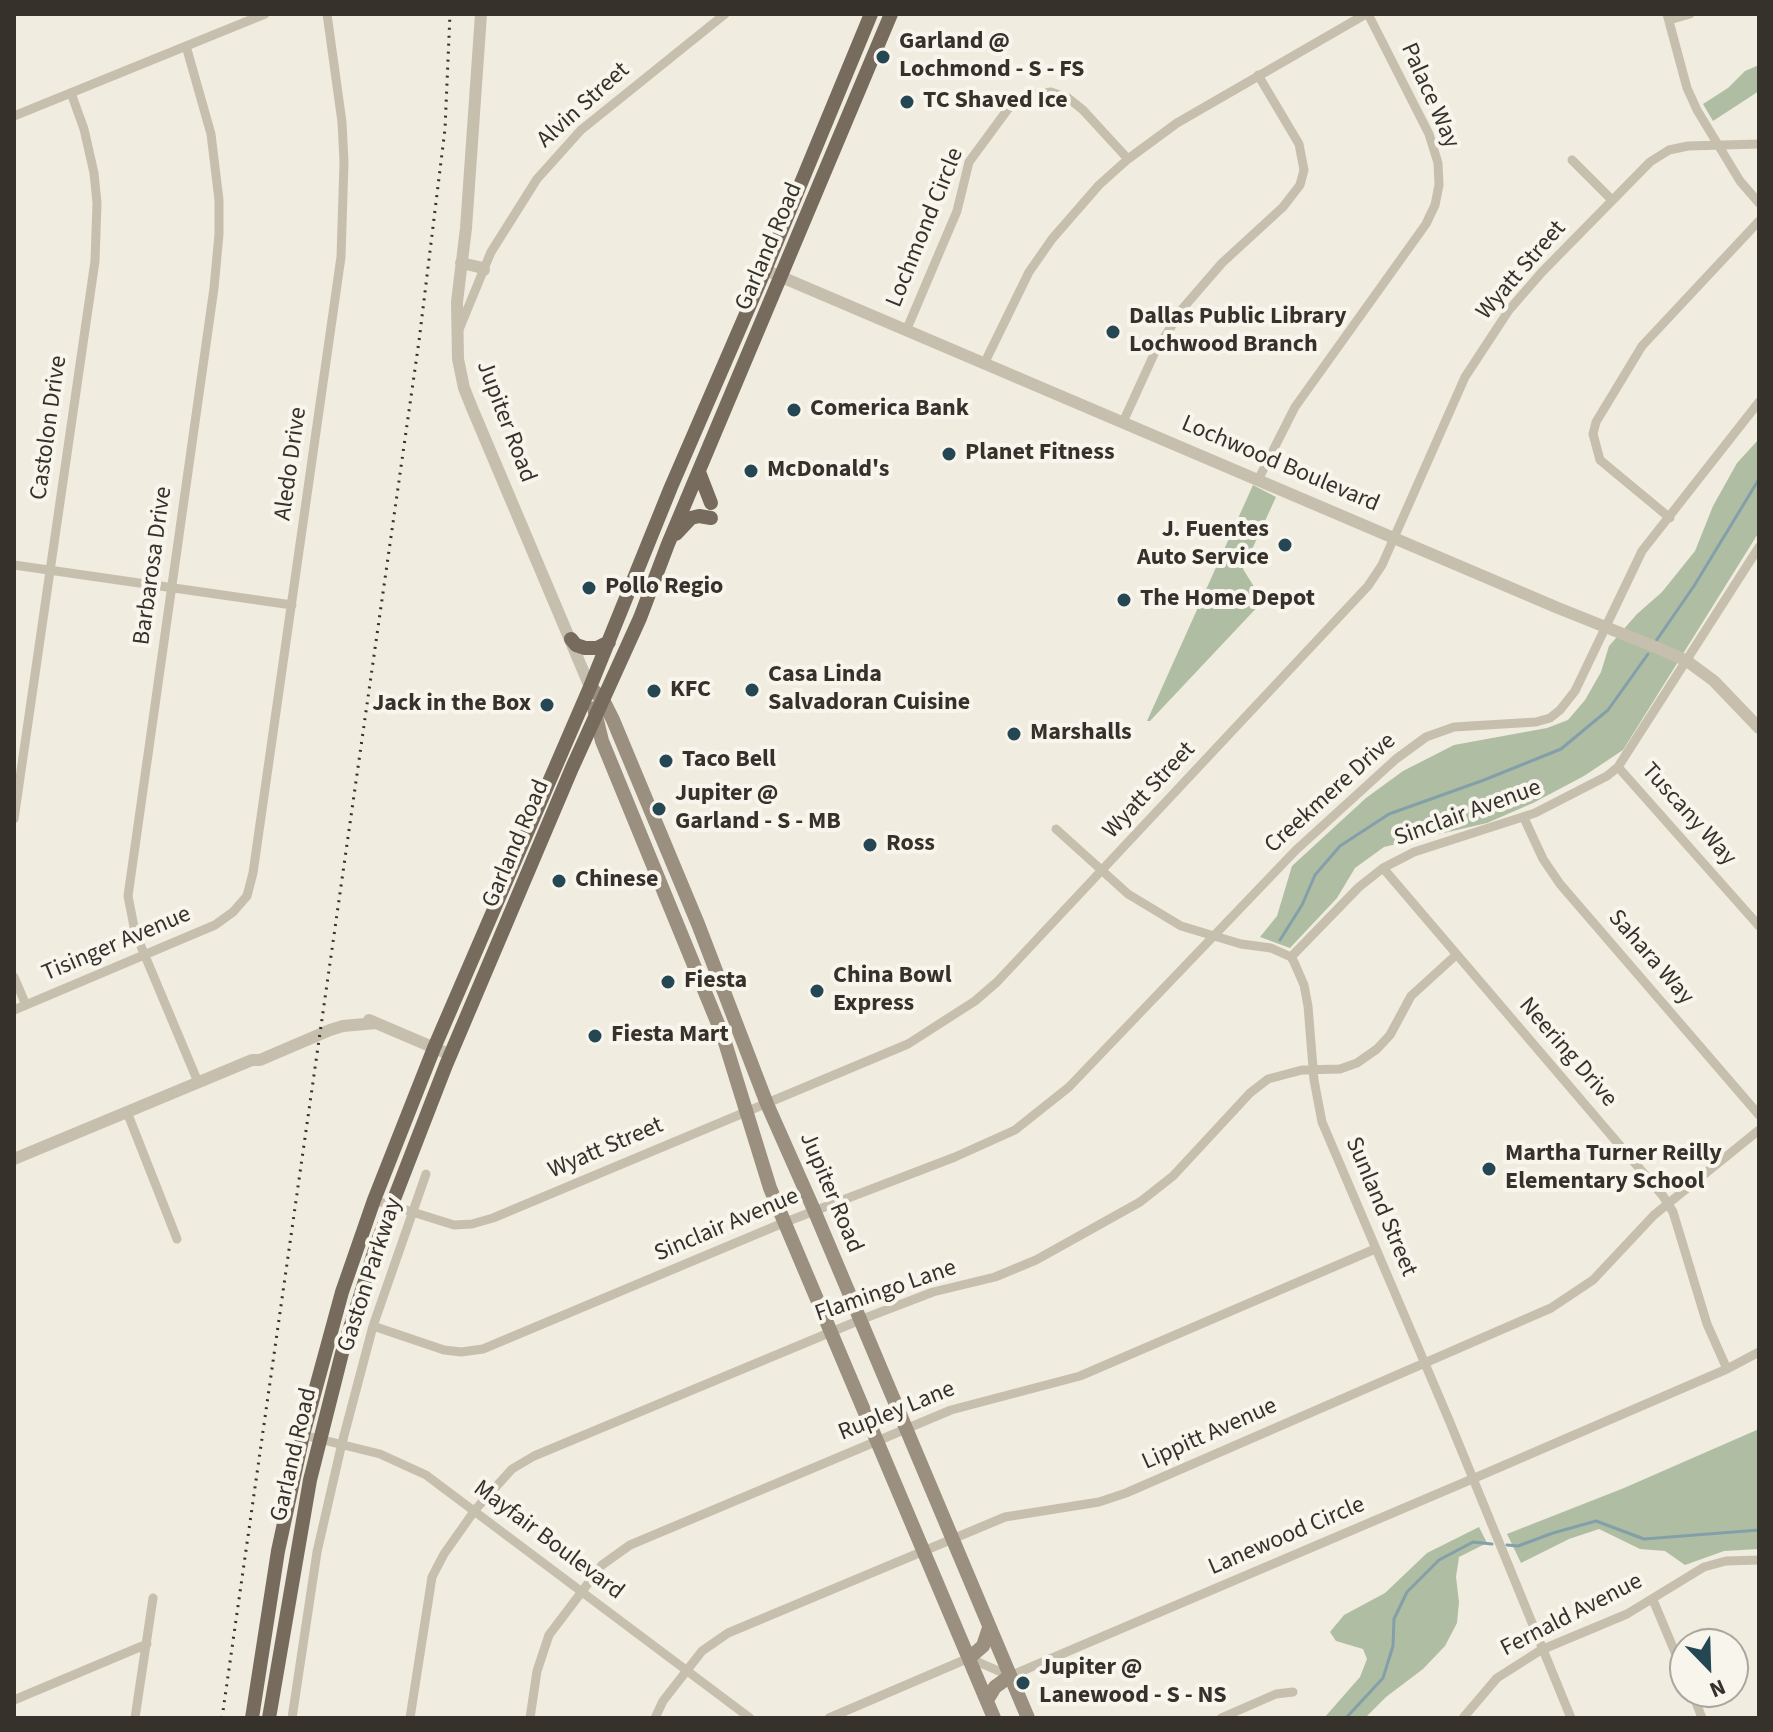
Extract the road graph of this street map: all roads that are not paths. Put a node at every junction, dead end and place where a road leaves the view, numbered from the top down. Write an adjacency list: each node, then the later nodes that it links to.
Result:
1 (265, 14): 10 (street)
2 (327, 14): 41 (street, Aledo Drive)
3 (481, 14): 23 (street, Jupiter Road)
4 (725, 14): 24 (street, Alvin Street)
5 (871, 14): 13 (main road, Garland Road)
6 (891, 14): 14 (main road, Garland Road)
7 (1367, 14): 11 (street); 33 (street, Palace Way)
8 (1690, 14): 9 (street)
9 (1668, 17): 16 (street)
10 (186, 46): 12 (street); 40 (street, Barbarosa Drive)
11 (1258, 75): 18 (street); 31 (street)
12 (71, 93): 15 (street); 39 (street, Castolon Drive)
13 (833, 104): 14 (main road); 25 (main road, Garland Road)
14 (851, 110): 26 (main road, Garland Road)
15 (14, 116)
16 (1717, 144): 17 (street, Wyatt Street); 20 (street, Wyatt Street); 21 (street)
17 (1759, 144)
18 (1128, 159): 27 (street, Lochmond Circle); 29 (street)
19 (1572, 160): 20 (street)
20 (1612, 200): 35 (street, Wyatt Street)
21 (1759, 203)
22 (1759, 221): 34 (street)
23 (460, 266): 24 (street); 28 (street, Jupiter Road)
24 (484, 270): 28 (street, Alvin Street)
25 (765, 270): 26 (street, Lochwood Boulevard); 44 (main road, Garland Road)
26 (781, 278): 27 (street, Lochwood Boulevard); 32 (main road, Garland Road)
27 (906, 331): 29 (street, Lochwood Boulevard)
28 (456, 336): 43 (street, Jupiter Road)
29 (984, 364): 31 (street, Lochwood Boulevard)
30 (1759, 402): 34 (street, Creekmere Drive)
31 (1123, 422): 33 (street, Lochwood Boulevard)
32 (699, 472): 36 (main road, Garland Road); 36 (main road)
33 (1258, 480): 35 (street, Lochwood Boulevard)
34 (1670, 518): 42 (street, Creekmere Drive)
35 (1393, 537): 42 (street, Lochwood Boulevard); 59 (street, Wyatt Street)
36 (668, 544): 47 (main road, Garland Road)
37 (1758, 551): 45 (street, Sinclair Avenue)
38 (14, 565): 39 (street)
39 (49, 570): 40 (street); 52 (street, Castolon Drive)
40 (171, 587): 41 (street); 64 (street, Barbarosa Drive)
41 (292, 605): 60 (street, Aledo Drive)
42 (1606, 627): 45 (street, Lochwood Boulevard); 62 (street, Creekmere Drive)
43 (571, 639): 44 (main road); 46 (street, Jupiter Road)
44 (609, 642): 46 (main road, Garland Road)
45 (1687, 661): 49 (street, Lochwood Boulevard); 50 (street, Sinclair Avenue)
46 (590, 687): 47 (main road, Jupiter Road); 48 (main road, Jupiter Road); 55 (main road, Garland Road)
47 (603, 700): 48 (main road, Garland Road); 54 (main road, Jupiter Road)
48 (596, 717): 56 (main road, Garland Road); 57 (main road, Jupiter Road)
49 (1759, 728)
50 (1618, 767): 51 (street, Sinclair Avenue); 61 (street, Tuscany Way)
51 (1524, 818): 58 (street, Sinclair Avenue); 80 (street, Sahara Way)
52 (14, 819)
53 (1056, 829): 59 (street)
54 (661, 837): 57 (main road); 69 (main road, Jupiter Road)
55 (523, 839): 56 (main road); 63 (main road, Garland Road)
56 (540, 847): 67 (main road, Garland Road)
57 (648, 853): 70 (main road, Jupiter Road)
58 (1383, 868): 65 (street, Neering Drive); 66 (street, Sinclair Avenue)
59 (1101, 871): 62 (street); 77 (street, Wyatt Street)
60 (233, 912): 64 (street, Tisinger Avenue)
61 (1759, 926)
62 (1211, 936): 66 (street); 87 (street, Sinclair Avenue)
63 (474, 954): 67 (main road); 73 (main road, Garland Road)
64 (145, 955): 71 (street, Tisinger Avenue); 76 (street, Barbarosa Drive)
65 (1456, 955): 75 (street, Flamingo Lane); 85 (street, Neering Drive)
66 (1291, 957): 75 (street, Sunland Street)
67 (492, 960): 74 (main road, Garland Road)
68 (14, 977): 71 (street)
69 (725, 993): 70 (main road); 77 (main road, Jupiter Road)
70 (710, 1004): 79 (main road, Jupiter Road)
71 (26, 1005): 72 (street, Tisinger Avenue)
72 (14, 1010)
73 (434, 1048): 74 (street); 76 (street); 84 (main road, Garland Road)
74 (451, 1055): 86 (main road, Garland Road)
75 (1314, 1071): 91 (street, Sunland Street); 92 (street, Flamingo Lane)
76 (198, 1082): 78 (street)
77 (767, 1104): 79 (street, Wyatt Street); 87 (main road, Jupiter Road)
78 (127, 1112): 82 (street); 90 (street)
79 (745, 1112): 88 (street, Wyatt Street); 89 (main road, Jupiter Road)
80 (1759, 1115)
81 (1759, 1130): 85 (street, Lippitt Avenue)
82 (14, 1159)
83 (426, 1174): 88 (street, Gaston Parkway)
84 (374, 1200): 86 (street, Wyatt Street); 99 (main road, Garland Road)
85 (1668, 1204): 96 (street, Lippitt Avenue); 97 (street, Neering Drive)
86 (391, 1206): 88 (street, Wyatt Street); 100 (main road, Garland Road)
87 (814, 1210): 89 (street, Sinclair Avenue); 92 (main road, Jupiter Road)
88 (411, 1213): 93 (street, Gaston Parkway)
89 (783, 1223): 93 (street, Sinclair Avenue); 94 (main road, Jupiter Road)
90 (177, 1239)
91 (1375, 1249): 96 (street, Sunland Street); 98 (street, Rupley Lane)
92 (860, 1320): 94 (street, Flamingo Lane); 98 (main road, Jupiter Road)
93 (373, 1326): 102 (street, Gaston Parkway)
94 (830, 1332): 101 (main road, Jupiter Road); 104 (street, Flamingo Lane)
95 (1759, 1352): 97 (street, Lanewood Circle)
96 (1424, 1363): 103 (street, Sunland Street); 105 (street, Lippitt Avenue)
97 (1727, 1369): 103 (street, Lanewood Circle)
98 (906, 1428): 101 (street, Rupley Lane); 105 (main road, Jupiter Road)
99 (303, 1435): 100 (street, Mayfair Boulevard); 114 (main road, Garland Road)
100 (321, 1438): 102 (street, Mayfair Boulevard); 115 (main road, Garland Road)
101 (876, 1441): 106 (main road, Jupiter Road); 108 (street, Rupley Lane)
102 (342, 1443): 104 (street, Mayfair Boulevard); 126 (street, Gaston Parkway)
103 (1472, 1479): 116 (street, Sunland Street); 119 (street, Lanewood Circle)
104 (475, 1510): 108 (street, Mayfair Boulevard); 127 (street, Flamingo Lane)
105 (951, 1538): 106 (street, Lippitt Avenue); 111 (main road, Jupiter Road)
106 (923, 1550): 117 (main road); 118 (street, Lippitt Avenue)
107 (1759, 1560): 110 (street, Fernald Avenue)
108 (581, 1591): 118 (street, Mayfair Boulevard); 128 (street, Rupley Lane)
109 (153, 1598): 113 (street)
110 (1653, 1600): 112 (street); 116 (street, Fernald Avenue)
111 (989, 1628): 117 (main road); 119 (main road, Jupiter Road)
112 (1669, 1638)
113 (147, 1644): 121 (street); 123 (street)
114 (262, 1647): 115 (main road); 124 (main road, Garland Road)
115 (279, 1650): 125 (main road, Garland Road)
116 (1541, 1650): 135 (street, Fernald Avenue); 136 (street, Sunland Street)
117 (969, 1658): 119 (street); 122 (main road); 131 (street)
118 (687, 1669): 129 (street, Lippitt Avenue); 130 (street, Mayfair Boulevard)
119 (1010, 1676): 122 (main road); 133 (main road, Jupiter Road)
120 (1293, 1692): 134 (street)
121 (14, 1700)
122 (987, 1700): 132 (main road)
123 (135, 1718)
124 (252, 1718)
125 (269, 1718)
126 (292, 1718)
127 (410, 1718)
128 (530, 1718)
129 (655, 1718)
130 (750, 1718)
131 (829, 1718)
132 (994, 1718)
133 (1028, 1718)
134 (1221, 1718)
135 (1463, 1718)
136 (1571, 1718)

